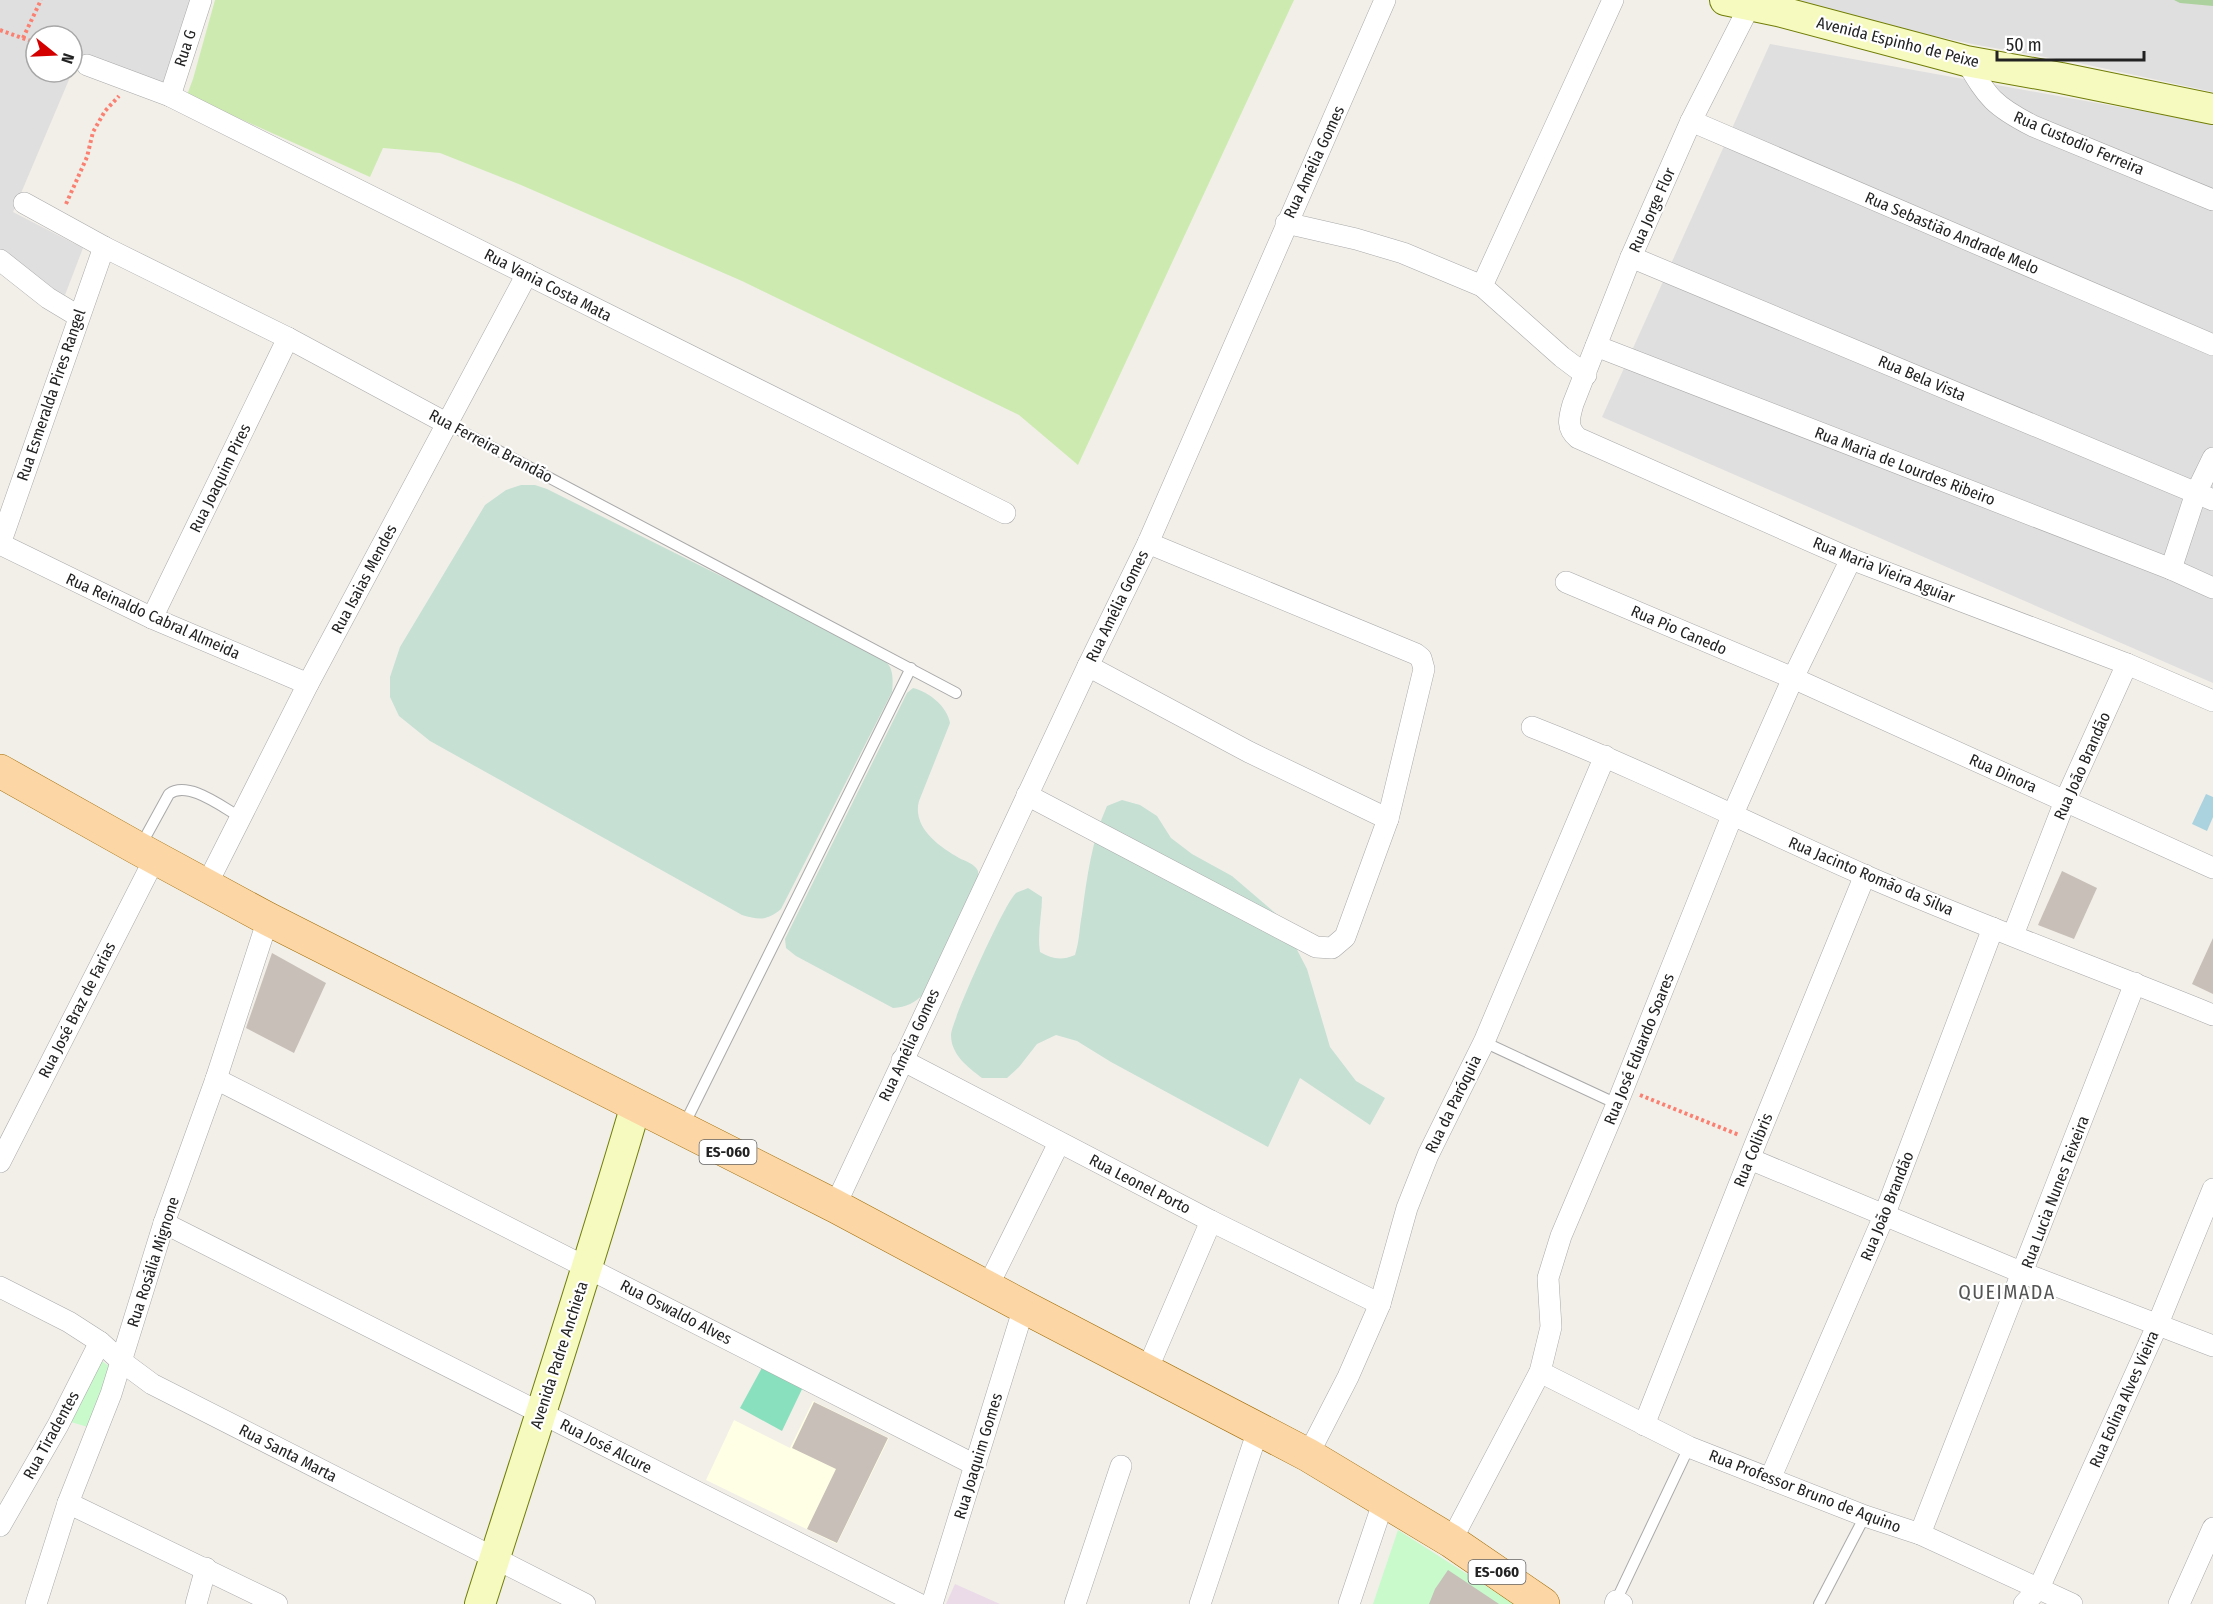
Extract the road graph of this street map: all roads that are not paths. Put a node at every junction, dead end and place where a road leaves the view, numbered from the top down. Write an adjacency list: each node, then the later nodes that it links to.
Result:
1 (201, 0): 8 (street, Rua G)
2 (1385, 0): 13 (street, Rua Amélia Gomes)
3 (1613, 0): 18 (street)
4 (1738, 3): 5 (street, Avenida Espinho de Peixe); 10 (street, Rua Jorge Flor)
5 (1781, 5): 6 (street, Avenida Espinho de Peixe)
6 (1966, 61): 9 (street, Avenida Espinho de Peixe); 11 (street, Rua Custodio Ferreira)
7 (87, 64): 8 (street, Rua Vania Costa Mata)
8 (170, 96): 17 (street, Rua Vania Costa Mata)
9 (2213, 109)
10 (1691, 121): 15 (street, Rua Jorge Flor); 21 (street, Rua Sebastião Andrade Melo)
11 (2213, 200)
12 (24, 203): 14 (street, Rua Ferreira Brandão)
13 (1286, 223): 18 (street); 29 (street, Rua Amélia Gomes)
14 (104, 247): 19 (street, Rua Esmeralda Pires Rangel); 20 (street, Rua Ferreira Brandão)
15 (1631, 257): 22 (street, Rua Jorge Flor); 27 (street, Rua Bela Vista)
16 (0, 260): 19 (street)
17 (527, 274): 25 (street, Rua Isaias Mendes); 28 (street, Rua Vania Costa Mata)
18 (1482, 286): 23 (street)
19 (78, 316): 30 (street, Rua Esmeralda Pires Rangel)
20 (288, 338): 25 (street, Rua Ferreira Brandão); 35 (street, Rua Joaquim Pires)
21 (2213, 345)
22 (1596, 346): 23 (street, Rua Jorge Flor); 32 (street, Rua Maria de Lourdes Ribeiro)
23 (1586, 375): 24 (street, Rua Jorge Flor)
24 (1568, 421): 31 (street, Rua Maria Vieira Aguiar)
25 (446, 423): 38 (lane, Rua Ferreira Brandão); 40 (street, Rua Isaias Mendes)
26 (2213, 458): 27 (street)
27 (2204, 496): 32 (street)
28 (1005, 513)
29 (1148, 543): 37 (street, Rua Amélia Gomes); 50 (street)
30 (0, 544): 35 (street, Rua Reinaldo Cabral Almeida)
31 (1851, 559): 36 (street, Rua Maria Vieira Aguiar); 39 (street, Rua José Eduardo Soares)
32 (2171, 569): 34 (street, Rua Maria de Lourdes Ribeiro)
33 (1566, 582): 39 (street, Rua Pio Canedo)
34 (2213, 588)
35 (152, 618): 40 (street, Rua Reinaldo Cabral Almeida)
36 (2127, 664): 42 (street, Rua Maria Vieira Aguiar); 47 (street, Rua João Brandão)
37 (1088, 666): 46 (street, Rua Amélia Gomes); 50 (street)
38 (911, 668): 41 (lane, Rua Ferreira Brandão); 65 (lane)
39 (1793, 678): 47 (street, Rua Dinora); 48 (street, Rua José Eduardo Soares)
40 (308, 684): 49 (street, Rua Isaias Mendes)
41 (956, 693)
42 (2213, 701)
43 (1532, 728): 44 (street, Rua Jacinto Romão da Silva)
44 (1605, 756): 48 (street, Rua Jacinto Romão da Silva); 60 (street, Rua da Paróquia)
45 (4, 782): 51 (main road, ES-060)
46 (1027, 795): 50 (street); 61 (street, Rua Amélia Gomes)
47 (2065, 801): 52 (street, Rua Dinora); 57 (street, Rua João Brandão)
48 (1732, 816): 53 (street, Rua Jacinto Romão da Silva); 63 (street, Rua José Eduardo Soares)
49 (240, 817): 51 (lane); 54 (street, Rua Isaias Mendes)
50 (1388, 819)
51 (147, 854): 54 (main road, ES-060); 68 (street, Rua José Braz de Farias)
52 (2213, 868)
53 (1865, 875): 56 (street, Rua Jacinto Romão da Silva); 67 (street, Rua Colibris)
54 (206, 886): 55 (main road, ES-060)
55 (268, 919): 62 (street, Rua Rosália Mignone); 64 (main road, ES-060)
56 (1993, 928): 57 (street, Rua Jacinto Romão da Silva); 71 (street, Rua João Brandão)
57 (2013, 935): 58 (street, Rua Jacinto Romão da Silva)
58 (2135, 983): 59 (street, Rua Jacinto Romão da Silva); 75 (street, Rua Lucia Nunes Teixeira)
59 (2213, 1015)
60 (1484, 1042): 63 (lane); 78 (street, Rua da Paróquia)
61 (902, 1060): 66 (street, Rua Leonel Porto); 70 (street, Rua Amélia Gomes)
62 (216, 1079): 73 (street, Rua Rosália Mignone); 74 (street, Rua Oswaldo Alves)
63 (1620, 1096): 85 (street, Rua José Eduardo Soares)
64 (645, 1109): 65 (main road, ES-060); 74 (street, Avenida Padre Anchieta)
65 (682, 1129): 70 (main road, ES-060)
66 (1059, 1143): 72 (street, Rua Leonel Porto); 76 (street)
67 (1753, 1150): 71 (street); 87 (street, Rua Colibris)
68 (0, 1162)
69 (2213, 1189): 80 (street, Rua Eolina Alves Vieira)
70 (835, 1206): 76 (main road, ES-060)
71 (1884, 1216): 75 (street); 93 (street, Rua João Brandão)
72 (1211, 1221): 78 (street, Rua Leonel Porto); 84 (street)
73 (164, 1223): 83 (street, Rua Rosália Mignone); 86 (street, Rua José Alcure)
74 (596, 1271): 86 (street, Avenida Padre Anchieta); 91 (street, Rua Oswaldo Alves)
75 (2023, 1273): 80 (street); 99 (street, Rua Lucia Nunes Teixeira)
76 (988, 1286): 79 (main road, ES-060)
77 (0, 1287): 81 (street, Rua Santa Marta)
78 (1380, 1304): 90 (street, Rua da Paróquia)
79 (1024, 1307): 84 (main road, ES-060); 91 (street, Rua Joaquim Gomes)
80 (2157, 1326): 82 (street); 103 (street, Rua Eolina Alves Vieira)
81 (100, 1342): 83 (street, Rua Santa Marta); 97 (street, Rua Tiradentes)
82 (2213, 1346)
83 (121, 1361): 95 (street, Rua Rosália Mignone); 101 (street, Rua Santa Marta)
84 (1147, 1370): 88 (main road, ES-060)
85 (1540, 1372): 87 (street, Rua Professor Bruno de Aquino); 100 (street, Rua José Eduardo Soares)
86 (548, 1417): 101 (street, Avenida Padre Anchieta); 111 (street, Rua José Alcure)
87 (1644, 1425): 89 (street, Rua Professor Bruno de Aquino)
88 (1258, 1430): 90 (main road, ES-060); 114 (street)
89 (1689, 1447): 93 (street, Rua Professor Bruno de Aquino); 104 (lane)
90 (1308, 1455): 94 (main road, ES-060)
91 (975, 1465): 112 (street, Rua Joaquim Gomes)
92 (1121, 1466): 113 (street)
93 (1770, 1479): 96 (street, Rua Professor Bruno de Aquino)
94 (1384, 1500): 100 (main road, ES-060); 115 (street)
95 (68, 1503): 102 (street); 105 (street, Rua Rosália Mignone)
96 (1865, 1516): 99 (street, Rua Professor Bruno de Aquino); 117 (lane)
97 (0, 1526)
98 (2213, 1528): 120 (street)
99 (1920, 1534): 103 (street, Rua Professor Bruno de Aquino)
100 (1451, 1541): 116 (main road, ES-060)
101 (503, 1562): 108 (street, Avenida Padre Anchieta); 109 (street, Avenida Padre Anchieta); 110 (street, Rua Santa Marta)
102 (206, 1568): 106 (street); 107 (street)
103 (2039, 1588): 118 (street, Rua Eolina Alves Vieira); 119 (street, Rua Professor Bruno de Aquino)
104 (1618, 1603)
105 (36, 1604)
106 (196, 1604)
107 (277, 1604)
108 (480, 1604)
109 (499, 1604)
110 (585, 1604)
111 (919, 1604)
112 (932, 1604)
113 (1075, 1604)
114 (1200, 1604)
115 (1349, 1604)
116 (1543, 1604)
117 (1819, 1604)
118 (2024, 1604)
119 (2072, 1604)
120 (2179, 1604)

